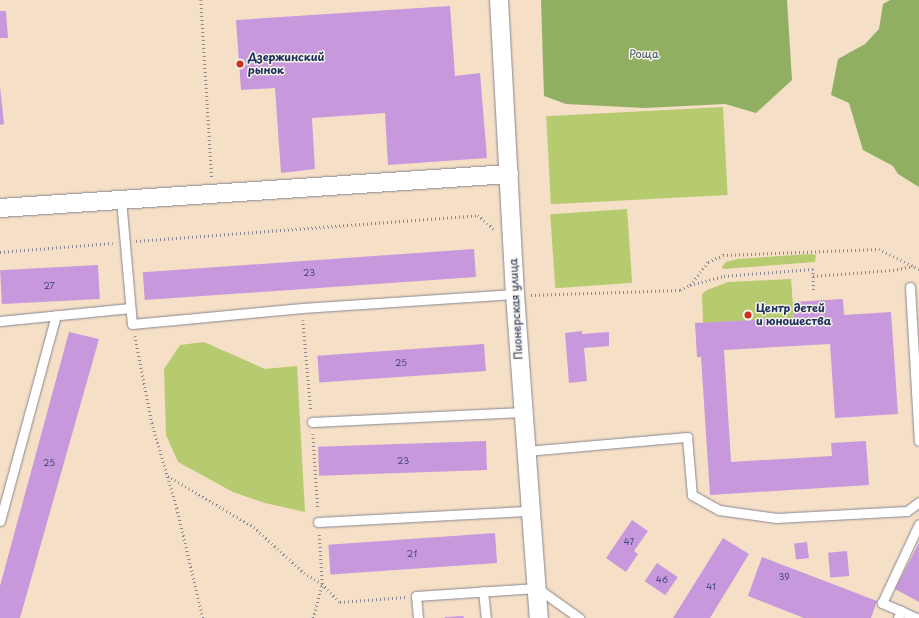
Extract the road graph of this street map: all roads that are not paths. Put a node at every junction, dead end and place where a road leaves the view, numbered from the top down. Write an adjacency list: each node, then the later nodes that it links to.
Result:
1 (499, 0): 2 (street, Пионерская улица)
2 (509, 174): 3 (street); 6 (street, Пионерская улица)
3 (121, 199): 4 (street); 7 (lane)
4 (0, 208)
5 (910, 287): 12 (lane)
6 (515, 294): 7 (lane); 10 (street, Пионерская улица)
7 (130, 308): 8 (lane)
8 (56, 315): 9 (lane); 16 (lane)
9 (0, 321)
10 (522, 412): 11 (lane); 13 (street, Пионерская улица)
11 (312, 422)
12 (919, 441)
13 (526, 452): 14 (lane); 15 (street, Пионерская улица)
14 (919, 502)
15 (531, 511): 17 (lane); 19 (street, Пионерская улица)
16 (0, 520)
17 (318, 522)
18 (919, 524): 21 (lane)
19 (537, 588): 20 (lane); 24 (street, Пионерская улица); 25 (lane)
20 (483, 591): 22 (lane); 23 (lane)
21 (899, 614): 26 (lane)
22 (418, 618)
23 (486, 618)
24 (539, 618)
25 (579, 618)
26 (916, 618)

